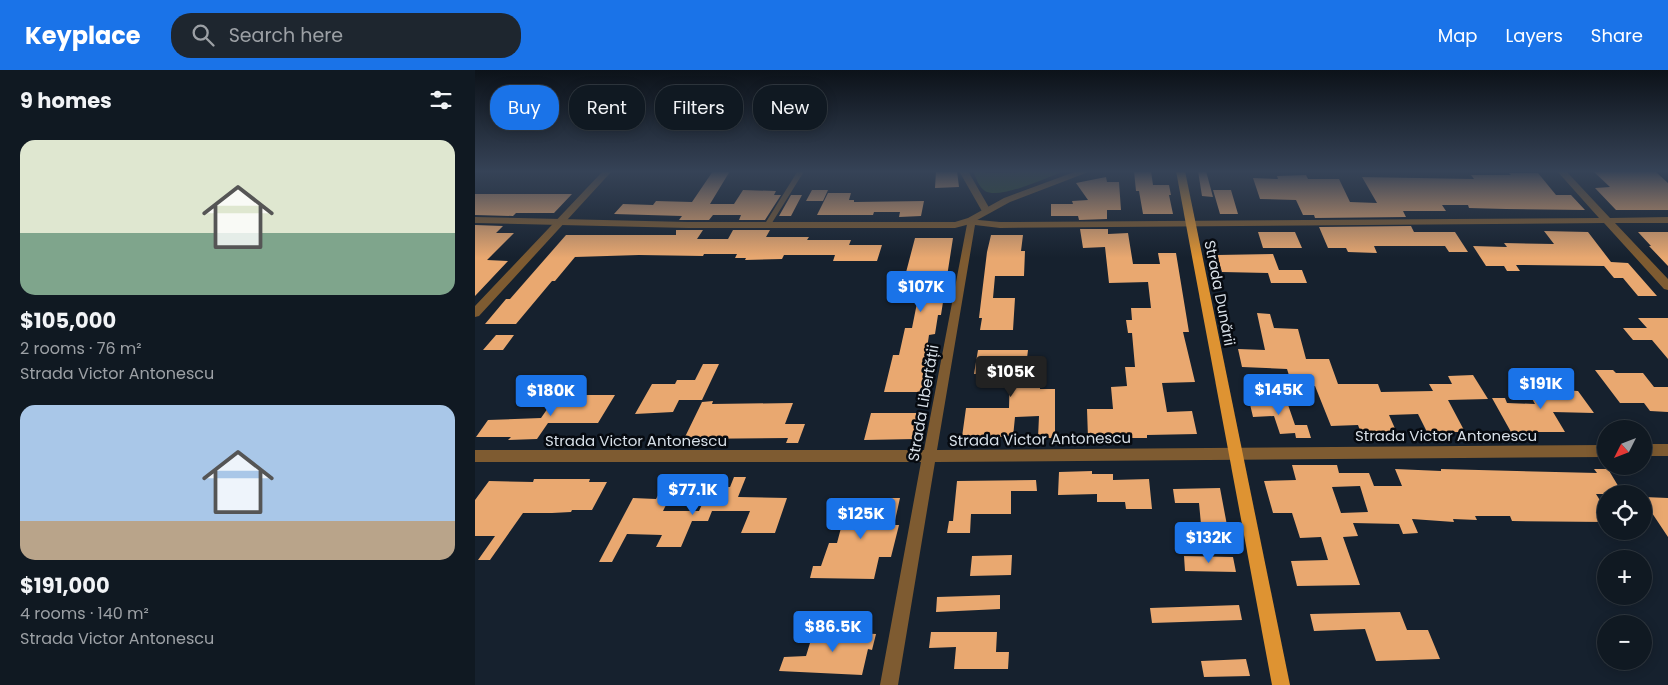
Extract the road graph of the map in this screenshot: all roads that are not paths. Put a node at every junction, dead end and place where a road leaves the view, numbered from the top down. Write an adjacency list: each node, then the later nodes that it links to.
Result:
1 (581, 200): 12 (street)
2 (783, 200): 13 (lane)
3 (979, 200): 7 (street)
4 (1011, 200): 7 (street)
5 (1185, 200): 14 (main road, Strada Dunării)
6 (1587, 200): 11 (street)
7 (986, 211): 10 (street)
8 (475, 220): 12 (street)
9 (1668, 220): 11 (street)
10 (971, 221): 13 (street); 14 (street); 22 (street, Strada Libertății)
11 (1607, 221): 14 (street); 15 (street)
12 (560, 222): 13 (street); 16 (street)
13 (768, 224)
14 (1190, 225): 20 (main road, Strada Dunării)
15 (1668, 286)
16 (475, 313)
17 (1597, 450): 20 (street, Strada Victor Antonescu)
18 (1653, 450): 19 (street)
19 (1668, 450)
20 (1234, 453): 22 (street, Strada Victor Antonescu); 24 (main road, Strada Dunării)
21 (475, 456): 22 (street, Strada Victor Antonescu)
22 (930, 456): 23 (street, Strada Libertății)
23 (889, 685)
24 (1281, 685)

